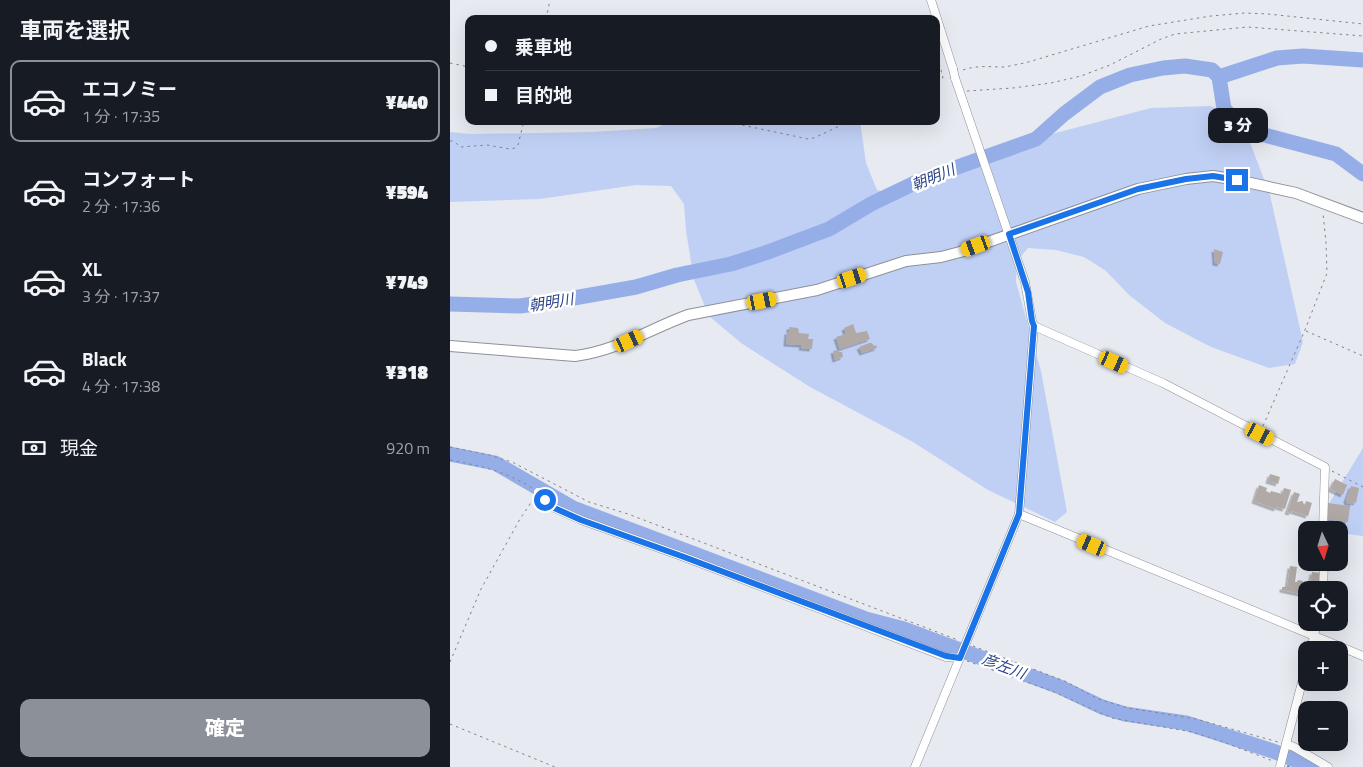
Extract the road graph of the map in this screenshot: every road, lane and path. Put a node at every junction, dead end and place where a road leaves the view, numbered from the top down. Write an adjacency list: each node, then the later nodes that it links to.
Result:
1 (550, 0): 3 (path)
2 (930, 0): 4 (street)
3 (547, 15)
4 (935, 15)
5 (1363, 24): 11 (path)
6 (940, 29): 11 (street)
7 (1363, 36): 13 (path)
8 (450, 63): 9 (path)
9 (465, 66)
10 (940, 66): 12 (path)
11 (955, 73): 13 (street)
12 (940, 79)
13 (961, 93): 20 (street)
14 (523, 125): 17 (path)
15 (743, 125): 16 (path)
16 (842, 125)
17 (450, 141)
18 (1321, 202): 19 (street); 20 (street); 22 (path)
19 (1363, 218)
20 (1009, 234): 21 (street); 23 (street)
21 (1034, 326): 25 (street); 31 (street)
22 (1305, 330): 24 (path); 25 (path)
23 (450, 346)
24 (1363, 356)
25 (1260, 434): 28 (street)
26 (450, 447): 36 (path)
27 (450, 460): 30 (path)
28 (1325, 467): 29 (path); 32 (street)
29 (1363, 487)
30 (538, 492): 38 (street); 39 (path)
31 (1019, 514): 34 (street); 36 (street)
32 (1323, 521)
33 (1315, 631): 34 (street)
34 (1314, 636): 35 (street); 37 (street)
35 (1313, 641)
36 (966, 644): 38 (street); 42 (path)
37 (1363, 656)
38 (960, 657): 43 (path); 45 (street)
39 (450, 662)
40 (1300, 691): 42 (street)
41 (450, 724): 44 (path)
42 (1285, 746): 43 (street); 46 (street)
43 (1280, 765)
44 (555, 767)
45 (916, 767)
46 (1328, 767)

